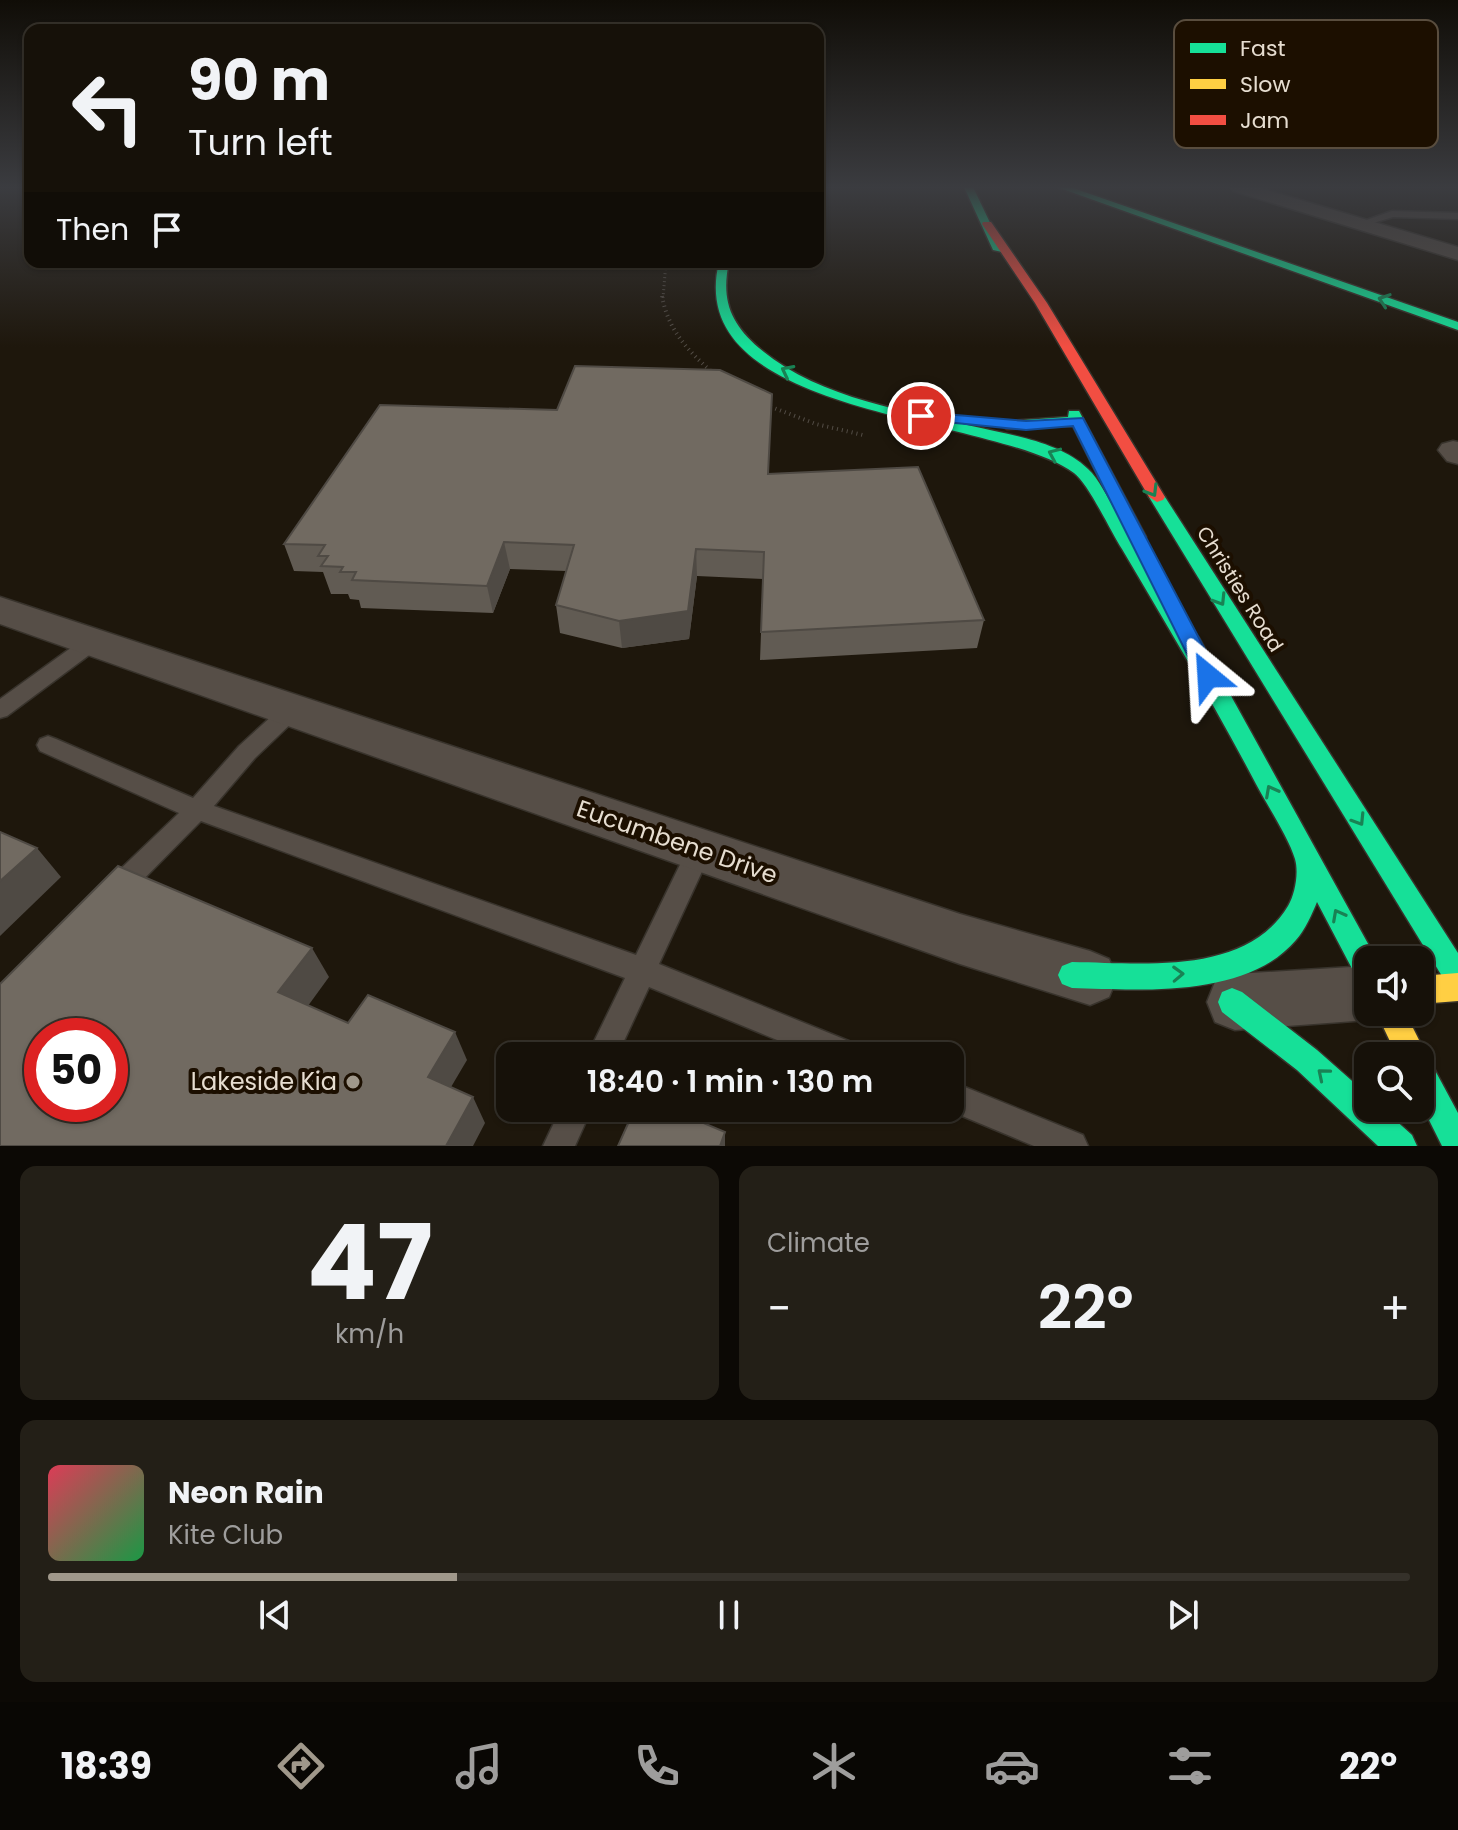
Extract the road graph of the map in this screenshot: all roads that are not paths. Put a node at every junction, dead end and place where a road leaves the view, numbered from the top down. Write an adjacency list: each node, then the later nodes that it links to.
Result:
1 (994, 240): 8 (main road, Christies Road)
2 (998, 240): 7 (main road, Christies Road)
3 (1214, 240): 9 (main road, one-way to 3)
4 (1414, 240): 5 (street)
5 (1458, 254)
6 (723, 268): 11 (main road, one-way to 6)
7 (1041, 303): 12 (main road); 26 (main road, Christies Road, one-way to 26)
8 (1021, 305)
9 (1458, 326)
10 (1066, 398): 12 (main road)
11 (897, 413): 12 (main road); 15 (main road, one-way to 11)
12 (1078, 421): 15 (main road)
13 (0, 610): 14 (street, Eucumbene Drive)
14 (93, 642): 16 (lane); 17 (street, Eucumbene Drive)
15 (1208, 676): 21 (main road, one-way to 15)
16 (0, 710)
17 (292, 710): 19 (lane); 20 (street, Eucumbene Drive)
18 (48, 745): 19 (lane)
19 (197, 810): 22 (lane); 24 (lane)
20 (700, 850): 24 (lane); 25 (street, Eucumbene Drive)
21 (1308, 860): 23 (main road, one-way to 21); 25 (main road, one-way to 21)
22 (98, 908)
23 (1354, 946)
24 (643, 971): 31 (lane); 32 (lane)
25 (1072, 975): 30 (street, Eucumbene Drive)
26 (1458, 977)
27 (1458, 987): 28 (main road)
28 (1434, 989)
29 (1354, 994): 30 (street, Eucumbene Drive)
30 (1232, 1002): 39 (main road, one-way to 30)
31 (609, 1042)
32 (817, 1042)
33 (1434, 1098): 36 (main road)
34 (964, 1102): 38 (lane)
35 (570, 1122): 37 (lane)
36 (1458, 1145)
37 (559, 1146)
38 (1072, 1146)
39 (1401, 1146)

